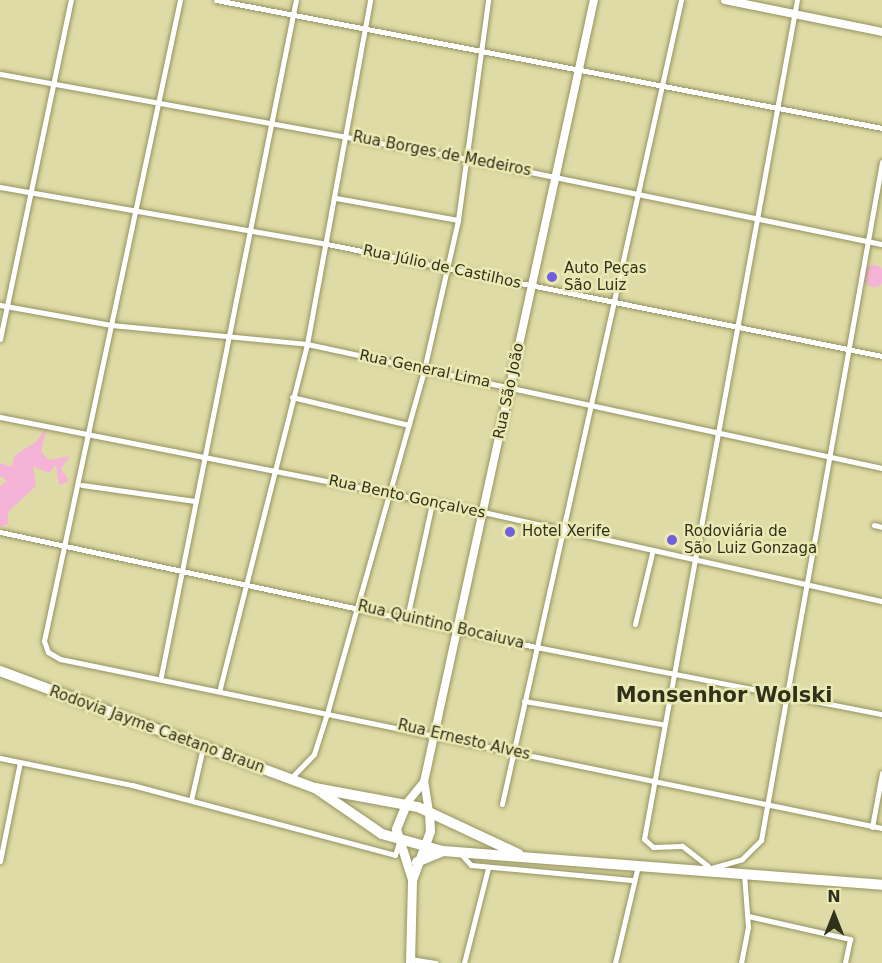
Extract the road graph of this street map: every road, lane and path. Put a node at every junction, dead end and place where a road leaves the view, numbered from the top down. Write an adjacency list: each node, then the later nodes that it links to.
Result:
1 (70, 0): 19 (street)
2 (180, 0): 20 (street)
3 (216, 0): 12 (street)
4 (297, 0): 12 (street)
5 (370, 0): 13 (street)
6 (488, 0): 15 (street)
7 (594, 0): 16 (main road, Rua São João)
8 (681, 0): 18 (street)
9 (724, 0): 11 (main road)
10 (797, 0): 11 (street)
11 (794, 13): 14 (main road); 21 (street)
12 (293, 15): 13 (street); 22 (street)
13 (365, 28): 15 (street); 24 (street)
14 (882, 32)
15 (482, 48): 16 (street); 25 (street)
16 (580, 66): 18 (street); 27 (main road, Rua São João)
17 (0, 74): 19 (street, Rua Borges de Medeiros)
18 (662, 83): 21 (street); 30 (street)
19 (53, 84): 20 (street, Rua Borges de Medeiros); 29 (street)
20 (158, 105): 22 (street, Rua Borges de Medeiros); 32 (street)
21 (779, 107): 23 (street); 33 (street)
22 (268, 123): 24 (street, Rua Borges de Medeiros); 35 (street)
23 (882, 128)
24 (347, 136): 25 (street, Rua Borges de Medeiros); 31 (street)
25 (467, 159): 27 (street, Rua Borges de Medeiros); 34 (street)
26 (882, 162): 36 (street)
27 (558, 176): 30 (street, Rua Borges de Medeiros); 40 (main road, Rua São João)
28 (0, 187): 29 (street, Rua Júlio de Castilhos)
29 (29, 193): 32 (street, Rua Júlio de Castilhos); 43 (street)
30 (638, 193): 33 (street, Rua Borges de Medeiros); 42 (street)
31 (336, 198): 34 (street); 37 (street)
32 (135, 213): 35 (street, Rua Júlio de Castilhos); 44 (street)
33 (759, 217): 36 (street, Rua Borges de Medeiros); 45 (street)
34 (458, 220): 39 (street)
35 (248, 232): 37 (street, Rua Júlio de Castilhos); 46 (street)
36 (868, 241): 38 (street, Rua Borges de Medeiros); 49 (street)
37 (327, 243): 39 (street, Rua Júlio de Castilhos); 48 (street)
38 (882, 244)
39 (448, 269): 40 (street, Rua Júlio de Castilhos); 51 (street)
40 (532, 286): 42 (street, Rua Júlio de Castilhos); 52 (main road, Rua São João)
41 (0, 305): 43 (street, Rua General Lima)
42 (615, 305): 45 (street, Rua Júlio de Castilhos); 54 (street)
43 (8, 306): 44 (street, Rua General Lima); 47 (street)
44 (111, 325): 46 (street, Rua General Lima); 57 (street)
45 (739, 329): 49 (street, Rua Júlio de Castilhos); 58 (street)
46 (228, 333): 48 (street, Rua General Lima); 59 (street)
47 (0, 339)
48 (307, 344): 51 (street, Rua General Lima); 53 (street)
49 (851, 350): 50 (street, Rua Júlio de Castilhos); 60 (street)
50 (882, 356)
51 (424, 370): 52 (street, Rua General Lima); 56 (street)
52 (510, 387): 54 (street, Rua General Lima); 67 (main road, Rua São João)
53 (292, 397): 56 (street); 61 (street)
54 (591, 405): 58 (street, Rua General Lima); 71 (street)
55 (0, 417): 57 (street, Rua Bento Gonçalves)
56 (409, 425): 64 (street)
57 (93, 433): 59 (street, Rua Bento Gonçalves); 63 (street)
58 (719, 433): 60 (street, Rua General Lima); 74 (street)
59 (204, 454): 61 (street, Rua Bento Gonçalves); 65 (street)
60 (831, 457): 62 (street, Rua General Lima); 77 (street)
61 (273, 468): 64 (street, Rua Bento Gonçalves); 76 (street)
62 (882, 468)
63 (82, 485): 65 (street); 72 (street)
64 (387, 494): 66 (street, Rua Bento Gonçalves); 79 (street)
65 (195, 501): 75 (street)
66 (432, 503): 67 (street, Rua Bento Gonçalves); 80 (street)
67 (483, 512): 71 (street, Rua Bento Gonçalves); 82 (main road, Rua São João)
68 (874, 525): 69 (street)
69 (882, 527)
70 (0, 532): 72 (street, Rua Quintino Bocaiuva)
71 (562, 533): 73 (street, Rua Bento Gonçalves); 83 (street)
72 (65, 545): 75 (street, Rua Quintino Bocaiuva); 86 (street, Rua Ernesto Alves)
73 (652, 553): 74 (street, Rua Bento Gonçalves); 81 (street)
74 (692, 563): 77 (street, Rua Bento Gonçalves); 85 (street)
75 (180, 568): 76 (street, Rua Quintino Bocaiuva); 86 (street)
76 (246, 581): 79 (street, Rua Quintino Bocaiuva); 87 (street)
77 (808, 586): 78 (street, Rua Bento Gonçalves); 88 (street)
78 (882, 601)
79 (358, 605): 80 (street, Rua Quintino Bocaiuva); 90 (street)
80 (407, 618): 82 (street, Rua Quintino Bocaiuva)
81 (635, 624)
82 (459, 629): 83 (street, Rua Quintino Bocaiuva); 93 (main road, Rua São João)
83 (536, 647): 85 (street, Rua Quintino Bocaiuva); 89 (street)
84 (0, 671): 94 (highway, Rodovia Jayme Caetano Braun)
85 (671, 672): 88 (street, Rua Quintino Bocaiuva); 92 (street)
86 (161, 676): 87 (street, Rua Ernesto Alves)
87 (220, 688): 90 (street, Rua Ernesto Alves)
88 (788, 694): 91 (street, Rua Quintino Bocaiuva); 106 (street)
89 (524, 701): 92 (street); 95 (street)
90 (328, 711): 93 (street, Rua Ernesto Alves); 99 (street)
91 (882, 714)
92 (662, 724): 101 (street)
93 (435, 732): 95 (street, Rua Ernesto Alves); 100 (main road, Rua São João)
94 (203, 747): 99 (highway, Rodovia Jayme Caetano Braun); 103 (street)
95 (512, 752): 101 (street, Rua Ernesto Alves); 105 (street)
96 (0, 758): 97 (street)
97 (20, 762): 103 (street); 115 (street)
98 (882, 773): 108 (street)
99 (290, 779): 102 (highway, Rodovia Jayme Caetano Braun)
100 (424, 782): 104 (main road, Rua São João); 107 (main road, Rua São João)
101 (652, 784): 106 (street, Rua Ernesto Alves); 119 (street)
102 (315, 788): 104 (highway, Rodovia Jayme Caetano Braun); 110 (highway, Rodovia Jayme Caetano Braun)
103 (191, 800): 110 (street)
104 (406, 804): 107 (highway, Rodovia Jayme Caetano Braun); 110 (main road)
105 (502, 804)
106 (767, 808): 108 (street, Rua Ernesto Alves); 119 (street)
107 (429, 812): 111 (main road); 114 (highway, Rodovia Jayme Caetano Braun)
108 (872, 827): 109 (street, Rua Ernesto Alves)
109 (882, 828)
110 (399, 841): 111 (highway); 121 (main road)
111 (422, 846): 112 (highway); 116 (main road)
112 (443, 851): 113 (highway); 116 (highway)
113 (460, 852): 114 (highway); 118 (street)
114 (522, 855): 117 (highway)
115 (0, 861)
116 (417, 862): 121 (main road)
117 (638, 866): 119 (highway); 122 (street)
118 (488, 868): 122 (street); 127 (street)
119 (708, 869): 120 (highway)
120 (744, 874): 123 (highway); 124 (street)
121 (412, 880): 125 (main road)
122 (634, 880): 128 (street)
123 (882, 885)
124 (748, 916): 129 (street); 130 (street)
125 (410, 961): 126 (street)
126 (436, 963)
127 (464, 963)
128 (615, 963)
129 (741, 963)
130 (845, 963)

